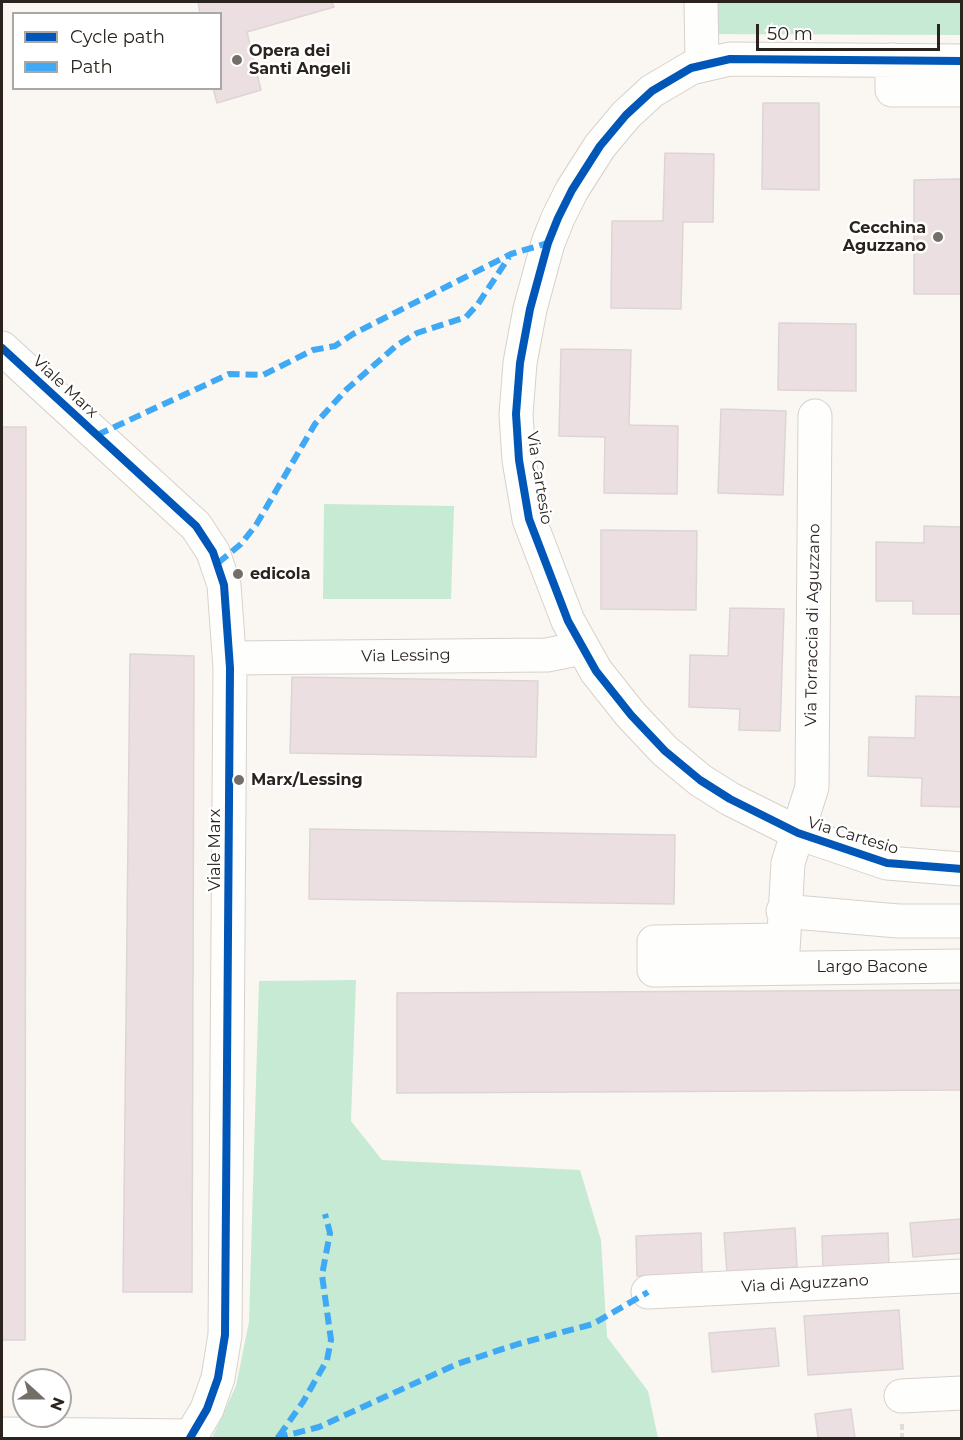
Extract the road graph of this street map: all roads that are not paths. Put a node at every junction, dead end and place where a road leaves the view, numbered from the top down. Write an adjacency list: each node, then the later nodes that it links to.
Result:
1 (701, 2): 4 (street)
2 (892, 60): 3 (street, Via Cartesio); 4 (street, Via Cartesio); 5 (street)
3 (962, 61)
4 (702, 64): 8 (street, Via Cartesio)
5 (962, 90)
6 (2, 348): 9 (street, Viale Marx)
7 (815, 416): 10 (street, Via Torraccia di Aguzzano)
8 (582, 648): 9 (street, Via Lessing); 10 (street, Via Cartesio)
9 (230, 658): 20 (street, Viale Marx)
10 (798, 833): 11 (street, Via Cartesio); 13 (street)
11 (962, 869)
12 (962, 921): 13 (street)
13 (783, 940): 14 (street, Largo Bacone)
14 (962, 966)
15 (962, 1276): 16 (street, Via di Aguzzano)
16 (648, 1292)
17 (962, 1393): 18 (street)
18 (901, 1396)
19 (2, 1434): 20 (street)
20 (191, 1437)

